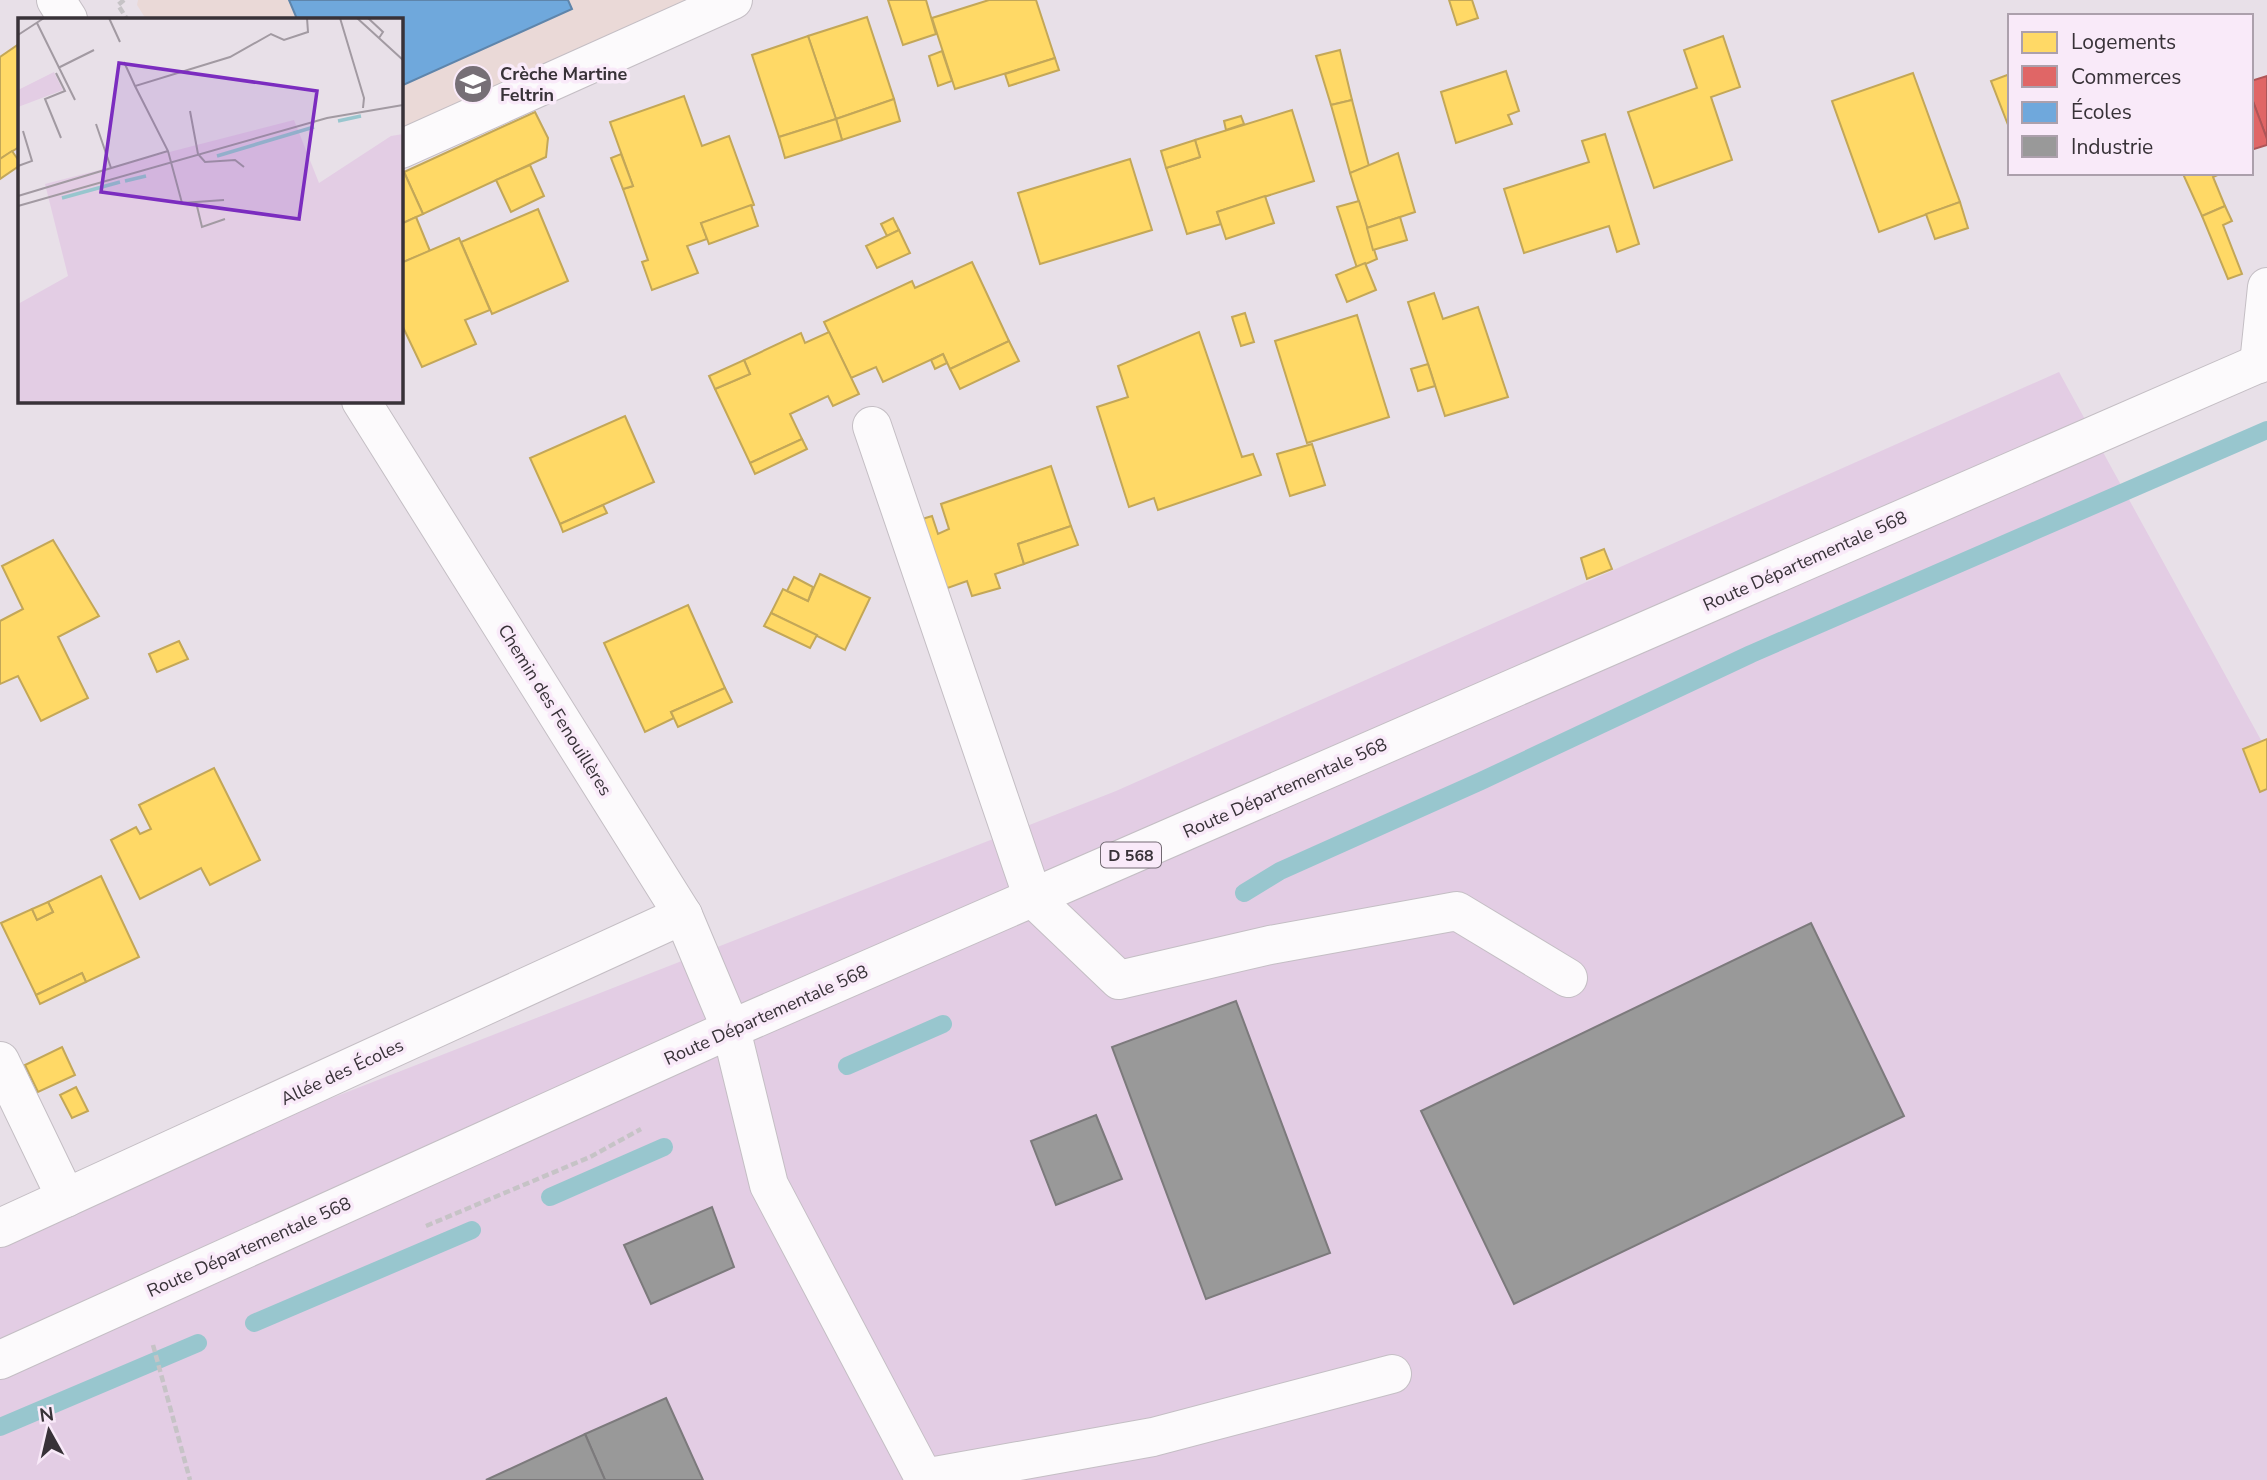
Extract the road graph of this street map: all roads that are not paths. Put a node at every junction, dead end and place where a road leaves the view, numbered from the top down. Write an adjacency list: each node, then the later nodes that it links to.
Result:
1 (55, 0): 3 (main road)
2 (733, 0): 4 (main road)
3 (67, 18)
4 (402, 149)
5 (2267, 287): 6 (main road)
6 (2263, 362): 9 (main road, Route Départementale 568 / D 568)
7 (362, 402): 10 (main road, Chemin des Fenouillères)
8 (872, 426): 9 (main road)
9 (1033, 898): 11 (main road); 12 (main road, Route Départementale 568 / D 568)
10 (683, 915): 12 (main road, Chemin des Fenouillères); 14 (main road, Allée des Écoles)
11 (1568, 978)
12 (731, 1029): 16 (main road, Route Départementale 568 / D 568); 18 (main road, Chemin des Fenouillères)
13 (0, 1061): 14 (main road)
14 (66, 1198): 15 (main road, Allée des Écoles)
15 (0, 1228)
16 (0, 1360)
17 (1392, 1374): 18 (main road)
18 (1090, 1464)

